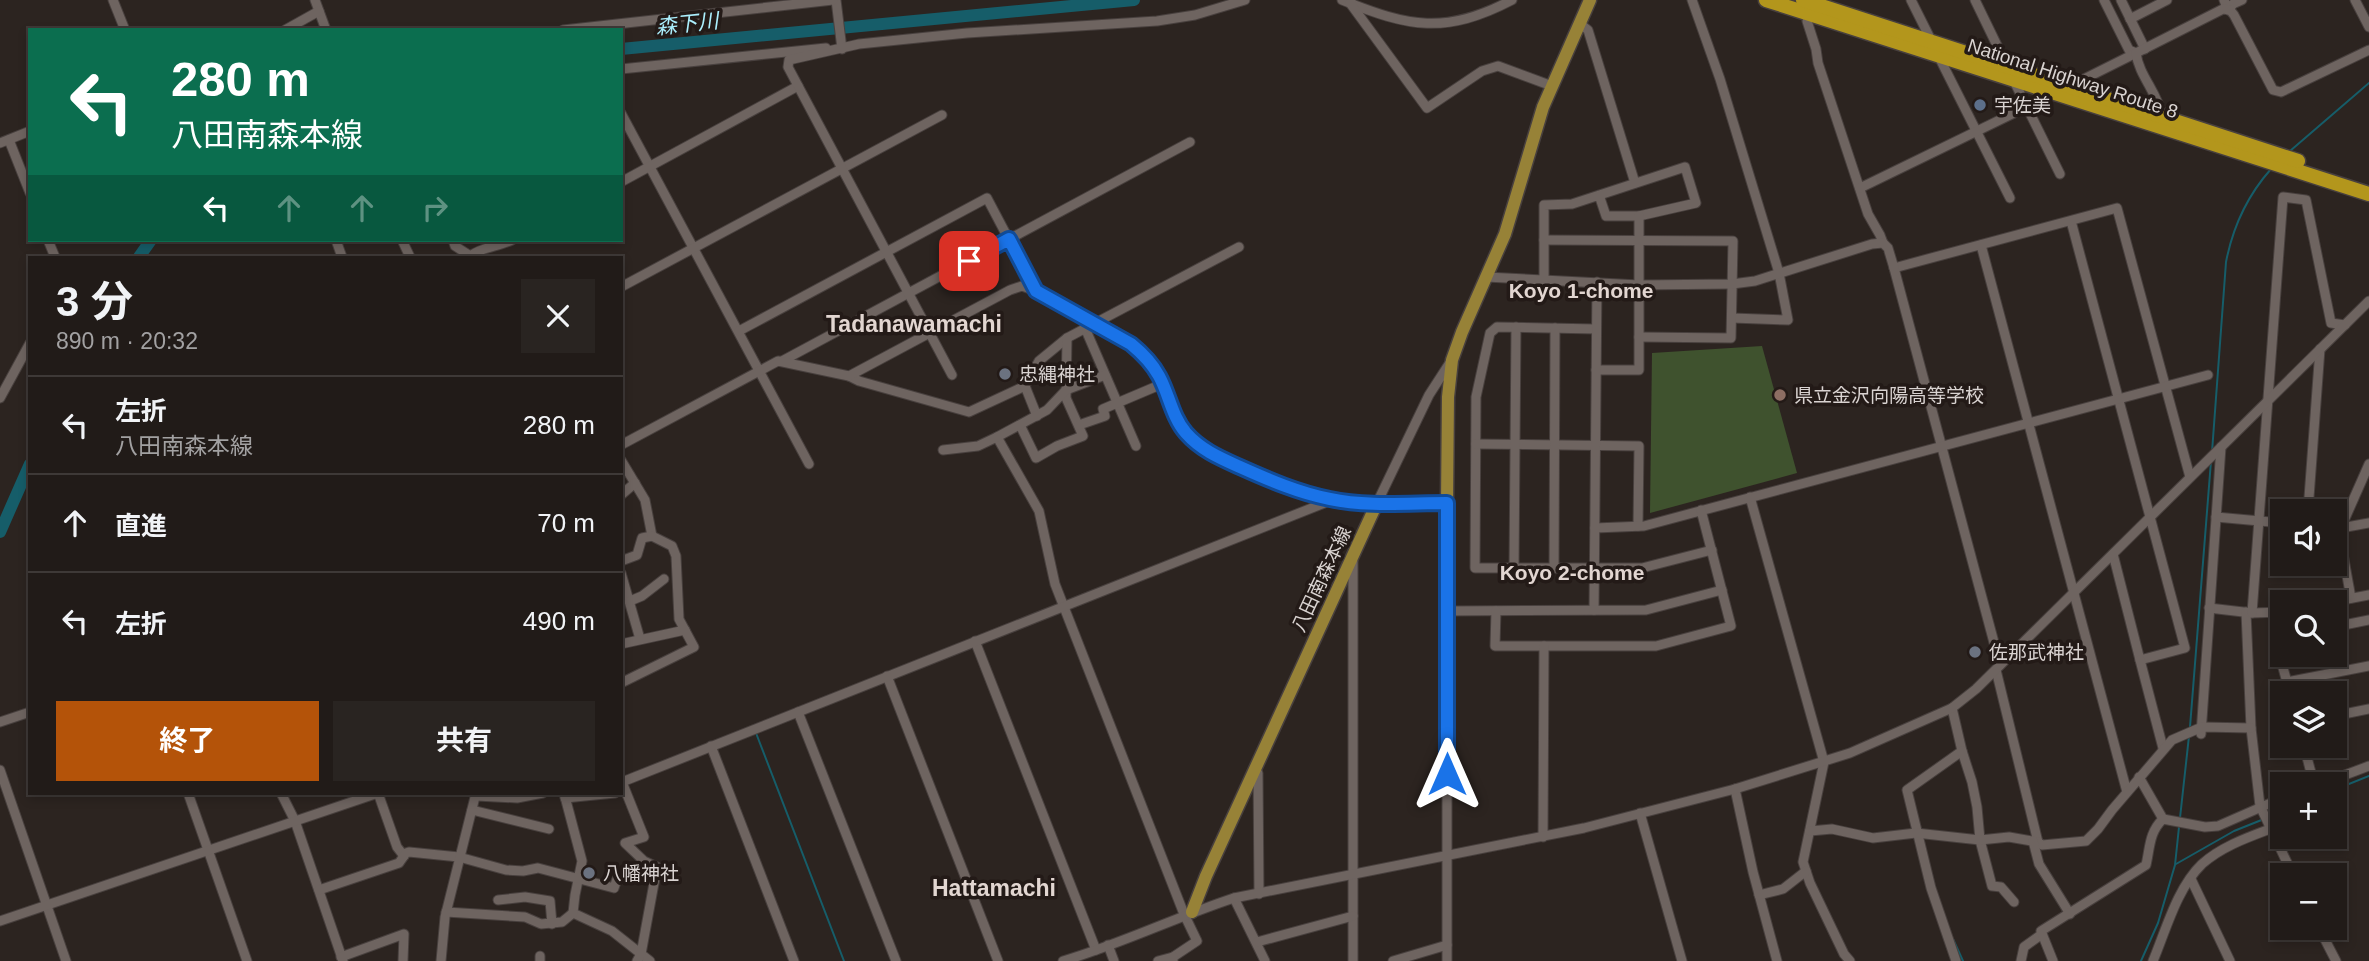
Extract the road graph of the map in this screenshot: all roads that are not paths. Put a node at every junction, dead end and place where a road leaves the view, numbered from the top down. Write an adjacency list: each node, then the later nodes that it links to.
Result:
1 (114, 0): 25 (street)
2 (315, 0): 19 (street)
3 (1245, 0): 29 (street)
4 (1512, 0): 18 (street)
5 (1590, 0): 23 (main road)
6 (1692, 0): 74 (street)
7 (1766, 0): 30 (highway, National Highway Route 8)
8 (1803, 0): 30 (highway, National Highway Route 8)
9 (1911, 0): 30 (street)
10 (1975, 0): 34 (street)
11 (2104, 0): 32 (street)
12 (2121, 0): 21 (street)
13 (2167, 0): 21 (street)
14 (2224, 0): 20 (street)
15 (2242, 0): 20 (street)
16 (2356, 0): 24 (street)
17 (835, 1): 28 (street); 29 (street)
18 (1348, 1): 37 (street)
19 (319, 10): 26 (street); 27 (street)
20 (2228, 10): 31 (street); 32 (street)
21 (2130, 19): 32 (street)
22 (1807, 21): 55 (street)
23 (1579, 23): 37 (main road); 53 (street)
24 (2369, 27)
25 (124, 28)
26 (288, 28)
27 (325, 28)
28 (582, 28)
29 (841, 47): 33 (street); 36 (street)
30 (1935, 48): 34 (highway, National Highway Route 8); 44 (street)
31 (2369, 50)
32 (2141, 51): 35 (street); 41 (street)
33 (623, 69)
34 (2010, 73): 39 (street); 41 (highway, National Highway Route 8); 47 (highway, National Highway Route 8)
35 (2080, 81)
36 (798, 86): 49 (street); 50 (street)
37 (1552, 86): 75 (main road)
38 (2045, 98): 39 (street)
39 (2027, 107): 44 (street); 51 (street)
40 (942, 115): 50 (street)
41 (2162, 116): 47 (highway, National Highway Route 8)
42 (623, 117): 49 (street)
43 (28, 132): 45 (street)
44 (1976, 132): 55 (street); 59 (street)
45 (5, 142): 56 (street)
46 (1190, 142): 62 (street)
47 (2268, 156): 48 (highway, National Highway Route 8)
48 (2291, 164): 54 (highway, National Highway Route 8); 57 (highway, National Highway Route 8)
49 (650, 166): 52 (street); 70 (street)
50 (843, 168): 70 (street); 71 (street)
51 (2060, 174)
52 (623, 181)
53 (1635, 183): 58 (street); 60 (street)
54 (2369, 185)
55 (1860, 188): 67 (street)
56 (28, 189)
57 (2369, 194)
58 (1599, 195): 60 (street); 63 (street)
59 (2010, 198)
60 (1639, 216): 64 (street)
61 (2071, 220): 68 (street); 106 (street); 109 (street)
62 (1009, 239): 71 (street); 81 (street); 82 (street)
63 (1544, 240): 64 (street); 76 (street)
64 (1639, 241): 78 (street); 79 (street)
65 (454, 242): 72 (street)
66 (507, 242): 72 (street)
67 (1882, 243): 73 (street); 74 (street)
68 (1981, 245): 73 (street); 113 (street)
69 (1239, 247): 85 (street)
70 (695, 249): 80 (street); 90 (street)
71 (887, 251): 82 (street); 90 (street)
72 (472, 256)
73 (1894, 268): 123 (street)
74 (1779, 273): 78 (street); 84 (street)
75 (1486, 276): 76 (street); 96 (main road)
76 (1544, 280): 77 (street)
77 (1597, 282): 79 (street); 89 (street)
78 (1732, 284): 79 (street); 84 (street)
79 (1639, 285): 92 (street)
80 (623, 286)
81 (1036, 291): 85 (street); 91 (street)
82 (909, 293): 91 (street); 97 (street)
83 (2369, 301): 86 (street)
84 (1732, 318): 92 (street)
85 (1089, 325): 93 (street); 101 (street); 104 (street)
86 (2345, 325): 95 (street); 110 (street)
87 (1516, 327): 88 (street); 118 (street); 119 (street)
88 (1555, 328): 89 (street); 120 (street)
89 (1596, 329): 98 (street)
90 (739, 331): 99 (street)
91 (930, 332): 100 (street); 103 (street)
92 (1639, 337): 98 (street)
93 (1067, 338): 105 (street); 107 (street)
94 (28, 347): 108 (street)
95 (2320, 349): 110 (street); 133 (street)
96 (1452, 360): 135 (street); 136 (main road)
97 (782, 361): 99 (street); 103 (street)
98 (1596, 370): 121 (street)
99 (760, 371): 117 (street); 127 (street)
100 (952, 375)
101 (1105, 375): 107 (street); 111 (street)
102 (2208, 375): 106 (street)
103 (849, 376): 105 (street)
104 (1162, 384): 111 (street); 134 (street)
105 (1024, 386): 112 (street)
106 (2166, 386): 109 (street); 129 (street)
107 (1066, 390): 112 (street); 115 (street)
108 (0, 398)
109 (2119, 399): 113 (street); 139 (street)
110 (2268, 400): 124 (street); 141 (street)
111 (1117, 402): 115 (street); 122 (street)
112 (1037, 415): 114 (street)
113 (2028, 423): 123 (street); 159 (street)
114 (1020, 425): 115 (street); 116 (street)
115 (1079, 425)
116 (997, 437): 125 (street); 164 (street)
117 (624, 444)
118 (1476, 444): 119 (street); 152 (street)
119 (1515, 444): 120 (street); 152 (street)
120 (1555, 445): 121 (street); 153 (street)
121 (1595, 445): 144 (street); 146 (street)
122 (1136, 446)
123 (1941, 446): 132 (street); 180 (street)
124 (2220, 448): 129 (street); 140 (street)
125 (943, 450)
126 (623, 463): 130 (street)
127 (809, 464)
128 (2369, 464): 138 (street)
129 (2190, 477): 139 (street)
130 (635, 483): 131 (street); 147 (street)
131 (623, 493)
132 (1750, 497): 137 (street); 195 (street)
133 (2309, 499)
134 (1332, 500): 135 (street); 164 (street)
135 (1377, 503): 136 (main road); 150 (main road, 八田南森本線)
136 (1447, 503): 167 (street)
137 (1701, 510): 144 (street); 148 (street)
138 (2347, 514)
139 (2151, 516): 149 (street); 178 (street)
140 (2216, 517): 141 (street); 165 (street)
141 (2259, 521): 142 (street); 169 (street)
142 (2270, 522)
143 (2369, 523): 145 (street)
144 (1638, 526): 146 (street)
145 (2347, 527)
146 (1595, 528): 154 (street)
147 (652, 536): 151 (street); 173 (street)
148 (1712, 550): 154 (street); 158 (street)
149 (2113, 554): 159 (street); 178 (street)
150 (1353, 557): 198 (main road, 八田南森本線); 232 (street)
151 (623, 560)
152 (1514, 568): 153 (street)
153 (1554, 568): 154 (street)
154 (1595, 568): 166 (street)
155 (2347, 576): 161 (street)
156 (623, 579): 163 (street)
157 (664, 579): 163 (street)
158 (1722, 590): 166 (street); 177 (street)
159 (2073, 593): 180 (street); 203 (street)
160 (2369, 595): 161 (street)
161 (2351, 598): 162 (street)
162 (2347, 599)
163 (630, 601): 174 (street)
164 (1064, 606): 175 (street); 245 (street)
165 (2209, 608): 169 (street); 191 (street)
166 (1594, 610): 168 (street)
167 (1447, 611): 168 (street); 228 (street)
168 (1496, 611): 177 (street)
169 (2249, 612): 170 (street); 190 (street)
170 (2270, 612)
171 (2369, 620): 172 (street)
172 (2347, 624)
173 (685, 631): 174 (street); 182 (street)
174 (640, 639): 176 (street)
175 (975, 641): 181 (street); 255 (street)
176 (623, 643)
177 (1544, 646): 223 (street)
178 (2140, 660): 193 (street)
179 (2369, 666): 183 (street)
180 (1998, 668): 184 (street); 225 (street)
181 (887, 676): 186 (street); 266 (street)
182 (623, 681)
183 (2292, 681)
184 (1952, 708): 194 (street); 195 (street)
185 (2369, 709): 188 (street)
186 (798, 712): 192 (street); 265 (street)
187 (28, 713): 189 (street)
188 (2347, 713)
189 (0, 722)
190 (2251, 728): 191 (street); 214 (street)
191 (2201, 730): 193 (street)
192 (711, 746): 201 (street); 264 (street)
193 (2163, 748): 200 (street)
194 (1962, 751): 222 (street); 224 (street)
195 (1824, 762): 202 (street); 221 (street)
196 (2369, 766): 199 (street)
197 (0, 770): 242 (street)
198 (1254, 770): 237 (street); 245 (main road, 八田南森本線)
199 (2347, 774)
200 (2139, 777): 203 (street); 217 (street)
201 (623, 782)
202 (1735, 789): 216 (street); 238 (street)
203 (2127, 792): 225 (street)
204 (189, 795): 226 (street)
205 (282, 795): 218 (street)
206 (372, 795): 218 (street)
207 (379, 795): 227 (street)
208 (476, 795): 215 (street)
209 (486, 795): 210 (street)
210 (533, 795)
211 (565, 795): 233 (street)
212 (623, 795): 256 (street)
213 (2270, 804): 214 (street)
214 (2261, 808): 217 (street); 219 (street)
215 (472, 810): 220 (street); 229 (street)
216 (1640, 814): 223 (street); 274 (street)
217 (2165, 820): 246 (street)
218 (295, 821): 226 (street); 236 (street)
219 (2269, 827): 230 (street); 235 (street)
220 (549, 829)
221 (1810, 831): 222 (street); 231 (street)
222 (1916, 833): 224 (street); 277 (street)
223 (1543, 837): 228 (street)
224 (1980, 840): 225 (street); 241 (street)
225 (2035, 841): 246 (street)
226 (208, 850): 242 (street); 260 (street)
227 (404, 856): 229 (street); 236 (street)
228 (1447, 856): 232 (street); 253 (street)
229 (459, 857): 233 (street); 243 (street)
230 (2287, 863)
231 (1806, 871): 238 (street); 276 (street)
232 (1352, 876): 237 (street); 247 (street)
233 (579, 878): 234 (street); 244 (street)
234 (617, 878)
235 (2190, 879): 280 (street); 281 (street)
236 (318, 890): 257 (street)
237 (1259, 894): 239 (street)
238 (1759, 895): 275 (street)
239 (1234, 898): 245 (street); 252 (street)
240 (498, 900): 249 (street)
241 (2014, 902)
242 (47, 905): 248 (street); 259 (street)
243 (446, 912): 249 (street); 262 (street)
244 (573, 913): 249 (street); 256 (street)
245 (1188, 913): 254 (street); 258 (street)
246 (2070, 914): 250 (street)
247 (1353, 916): 252 (street); 271 (street)
248 (0, 921)
249 (552, 924)
250 (2042, 934): 278 (street); 279 (street)
251 (2325, 940): 282 (street)
252 (1257, 942): 270 (street)
253 (1447, 944): 272 (street); 273 (street)
254 (1108, 945): 255 (street); 268 (street)
255 (1096, 950): 267 (street)
256 (639, 957): 263 (street)
257 (342, 959): 261 (street)
258 (1173, 959): 269 (street)
259 (66, 961)
260 (247, 961)
261 (403, 961)
262 (441, 961)
263 (650, 961)
264 (794, 961)
265 (895, 961)
266 (998, 961)
267 (1063, 961)
268 (1114, 961)
269 (1158, 961)
270 (1265, 961)
271 (1353, 961)
272 (1393, 961)
273 (1447, 961)
274 (1682, 961)
275 (1777, 961)
276 (1850, 961)
277 (1956, 961)
278 (2021, 961)
279 (2053, 961)
280 (2153, 961)
281 (2230, 961)
282 (2336, 961)

